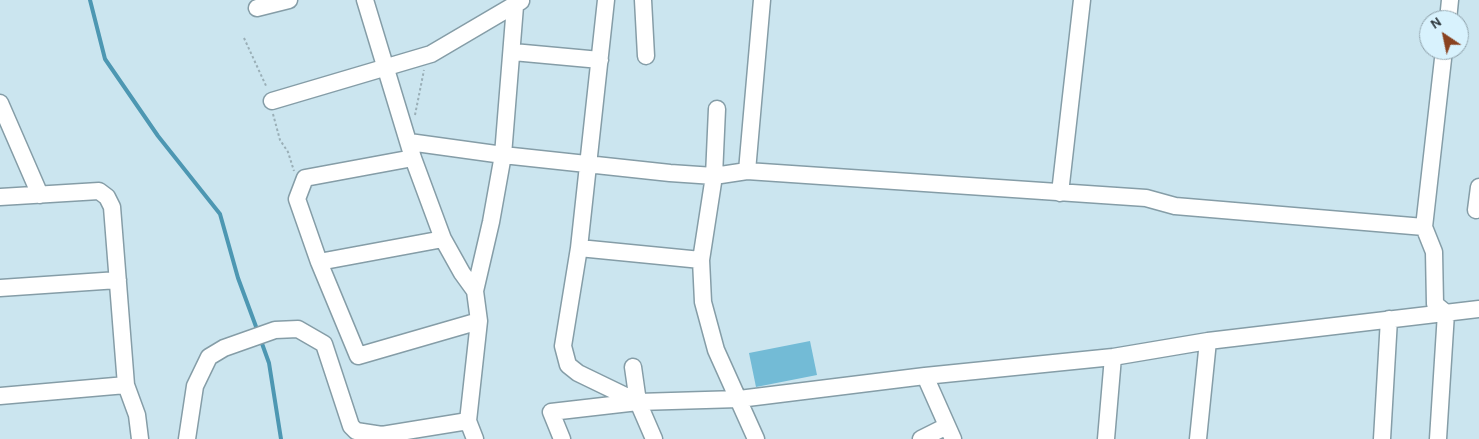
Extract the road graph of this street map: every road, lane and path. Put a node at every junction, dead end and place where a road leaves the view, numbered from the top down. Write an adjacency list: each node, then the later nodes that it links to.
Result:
1 (289, 0): 8 (street)
2 (365, 0): 14 (street)
3 (606, 0): 12 (street)
4 (643, 0): 11 (street)
5 (762, 0): 23 (street)
6 (1082, 0): 26 (street)
7 (519, 3): 9 (street); 10 (street)
8 (257, 8)
9 (513, 52): 12 (street); 20 (street)
10 (427, 56): 14 (street); 18 (path)
11 (646, 56)
12 (600, 60): 22 (street)
13 (1443, 60): 30 (street)
14 (386, 69): 15 (street); 19 (street)
15 (272, 101)
16 (0, 103): 27 (street)
17 (717, 110): 24 (street)
18 (415, 116)
19 (409, 142): 20 (street); 21 (street)
20 (503, 155): 22 (street); 37 (street)
21 (413, 158): 31 (street); 34 (street)
22 (588, 165): 24 (street); 32 (street)
23 (747, 171): 24 (street); 26 (street)
24 (714, 176): 33 (street)
25 (1479, 187): 29 (street)
26 (1060, 193): 30 (street)
27 (40, 195): 28 (street); 35 (street)
28 (0, 197)
29 (1476, 210)
30 (1424, 227): 39 (street)
31 (443, 240): 34 (street); 37 (street)
32 (579, 248): 33 (street); 49 (street)
33 (700, 260): 48 (street)
34 (319, 262): 41 (street)
35 (118, 280): 36 (street); 46 (street)
36 (0, 288)
37 (475, 291): 41 (street)
38 (1479, 309): 39 (street)
39 (1446, 313): 40 (street); 63 (street)
40 (1388, 319): 42 (street); 62 (street)
41 (479, 321): 50 (street)
42 (1208, 341): 43 (street); 61 (street)
43 (1112, 357): 45 (street); 60 (street)
44 (633, 366): 49 (street)
45 (925, 376): 48 (street); 51 (street)
46 (126, 385): 47 (street); 53 (street)
47 (0, 396)
48 (740, 399): 49 (street); 58 (street)
49 (638, 402): 56 (street); 57 (street)
50 (468, 421): 52 (street); 55 (street)
51 (950, 433): 59 (street)
52 (383, 437): 54 (street)
53 (140, 439)
54 (187, 439)
55 (475, 439)
56 (562, 439)
57 (654, 439)
58 (756, 439)
59 (921, 439)
60 (1106, 439)
61 (1198, 439)
62 (1382, 439)
63 (1438, 439)

